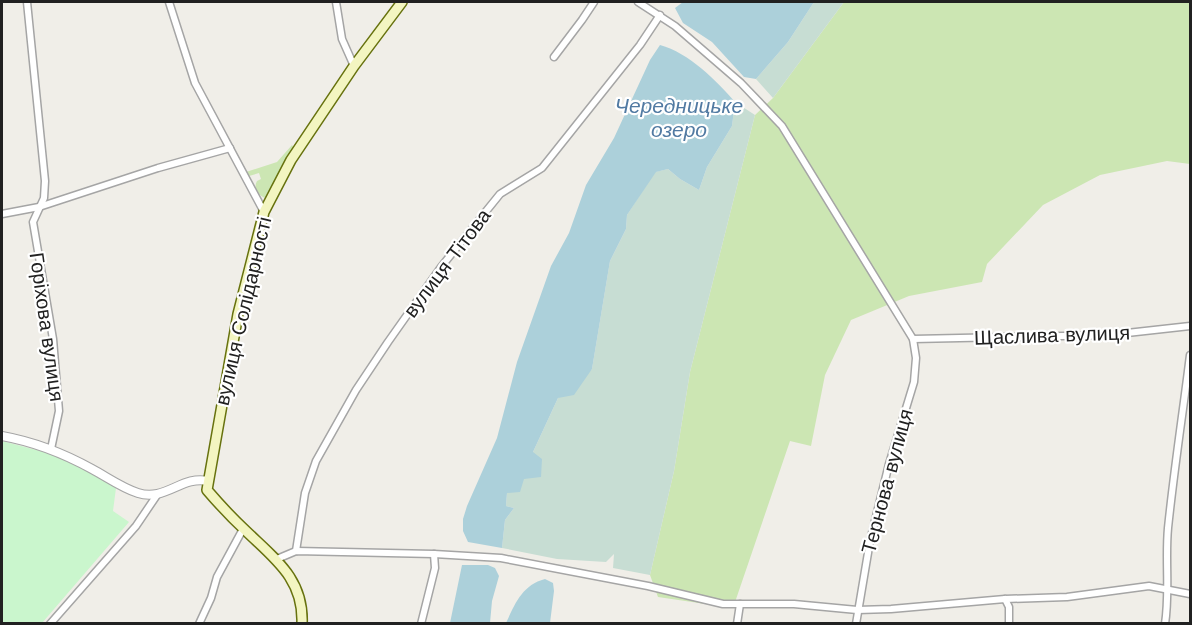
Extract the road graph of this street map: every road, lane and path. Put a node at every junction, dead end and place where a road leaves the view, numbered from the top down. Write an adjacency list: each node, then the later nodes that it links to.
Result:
1 (27, 2): 11 (street, Горіхова вулиця)
2 (169, 2): 10 (street)
3 (336, 2): 9 (street)
4 (402, 2): 9 (main road, вулиця Солідарності)
5 (594, 2): 8 (street)
6 (638, 2): 7 (street)
7 (660, 15): 15 (street); 22 (street, вулиця Тітова)
8 (554, 57)
9 (354, 66): 12 (main road, вулиця Солідарності)
10 (230, 148): 11 (street); 12 (street)
11 (39, 207): 13 (street); 18 (street, Горіхова вулиця)
12 (264, 212): 19 (main road, вулиця Солідарності)
13 (2, 214)
14 (1191, 326): 15 (street, Щаслива вулиця)
15 (913, 339): 29 (street, Тернова вулиця)
16 (1191, 355): 25 (street)
17 (2, 436): 18 (street)
18 (51, 449): 20 (street)
19 (208, 481): 20 (street); 21 (main road)
20 (157, 495): 30 (street)
21 (243, 529): 24 (main road); 31 (street)
22 (296, 551): 23 (street); 24 (street)
23 (434, 554): 28 (street); 33 (street)
24 (277, 560): 32 (main road)
25 (1166, 589): 26 (street); 27 (street); 37 (street)
26 (1191, 594)
27 (1005, 599): 29 (street); 36 (street)
28 (740, 604): 29 (street); 34 (street)
29 (857, 609): 35 (street, Тернова вулиця)
30 (50, 624)
31 (199, 624)
32 (302, 624)
33 (421, 624)
34 (737, 624)
35 (856, 624)
36 (1009, 624)
37 (1165, 624)

